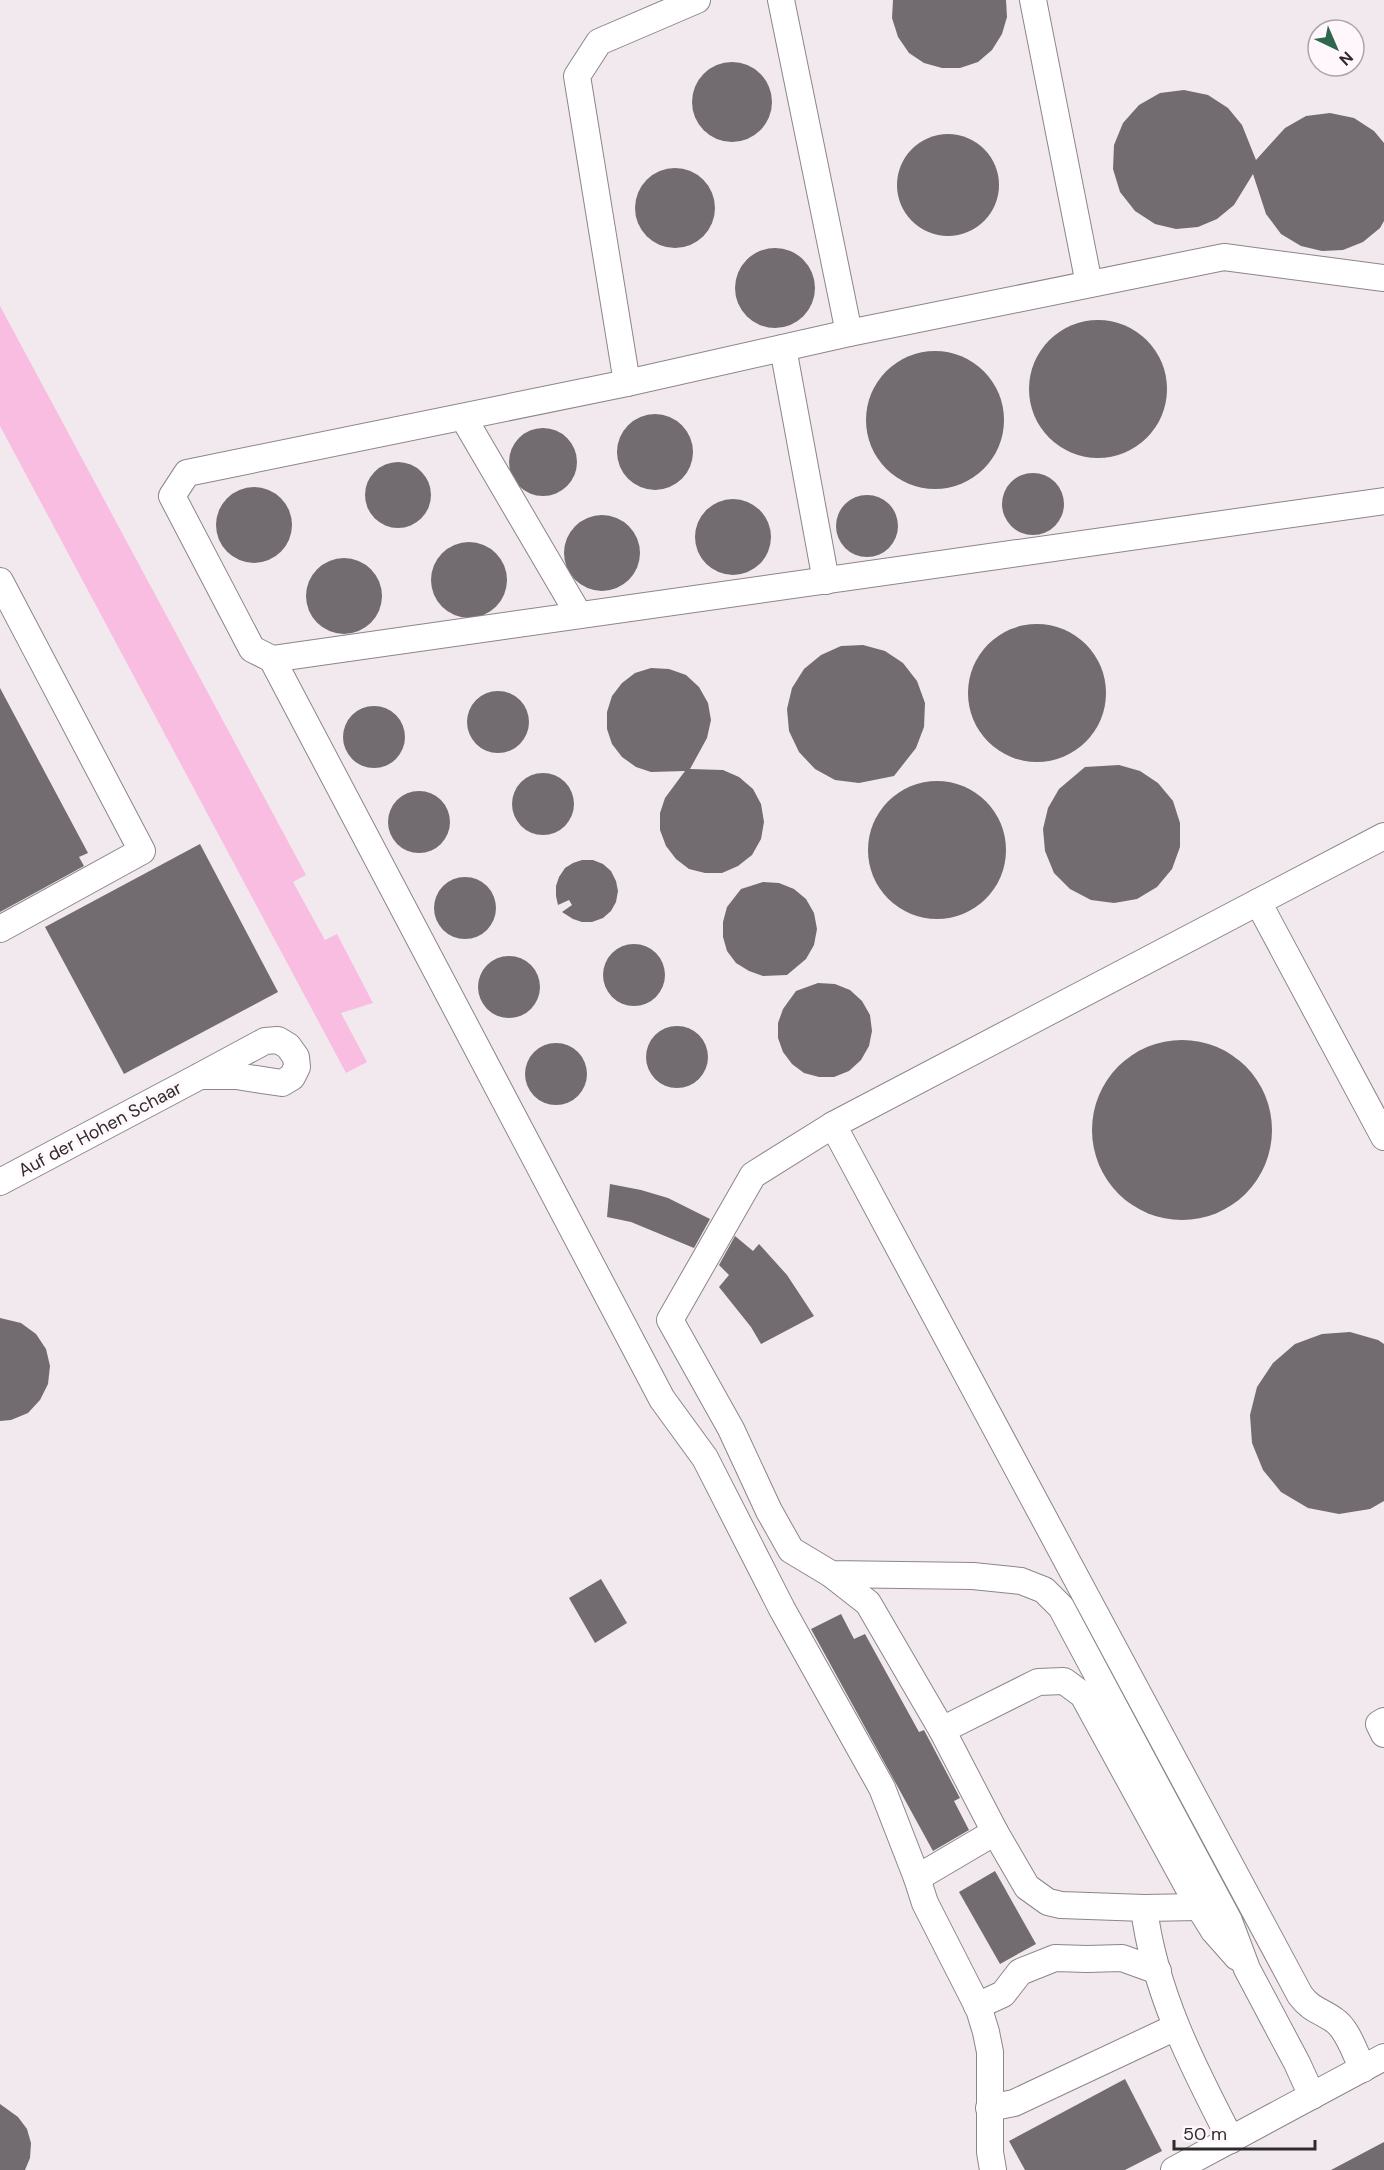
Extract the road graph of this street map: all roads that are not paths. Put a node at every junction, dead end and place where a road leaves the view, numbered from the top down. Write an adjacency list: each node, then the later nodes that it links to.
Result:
1 (697, 0): 8 (street)
2 (781, 0): 6 (street)
3 (1033, 0): 5 (street)
4 (1384, 278): 5 (street)
5 (1089, 284): 6 (street)
6 (849, 333): 7 (street)
7 (783, 348): 8 (street); 12 (street)
8 (627, 383): 9 (street)
9 (463, 417): 13 (street); 14 (street)
10 (1384, 501): 12 (street)
11 (0, 581): 17 (street)
12 (826, 581): 13 (street)
13 (579, 615): 14 (street)
14 (272, 659): 27 (street)
15 (1384, 836): 16 (street)
16 (1258, 902): 19 (street); 20 (street)
17 (0, 929)
18 (200, 1076): 21 (street, Auf der Hohen Schaar)
19 (833, 1125): 22 (street); 34 (street)
20 (1384, 1137)
21 (0, 1182)
22 (831, 1574): 24 (street); 30 (street)
23 (1384, 1721): 25 (street)
24 (942, 1730): 26 (street); 28 (street)
25 (1384, 1734)
26 (995, 1832): 27 (street); 29 (street)
27 (917, 1878): 32 (street)
28 (1200, 1907): 29 (street); 30 (street)
29 (1144, 1908): 31 (street)
30 (1246, 1969): 35 (street)
31 (1158, 1971): 32 (street); 33 (street)
32 (977, 2006): 36 (street)
33 (1176, 2027): 36 (street); 37 (street)
34 (1373, 2063): 35 (street)
35 (1312, 2096): 37 (street)
36 (989, 2108): 38 (street)
37 (1231, 2140): 39 (street)
38 (993, 2170)
39 (1174, 2170)

